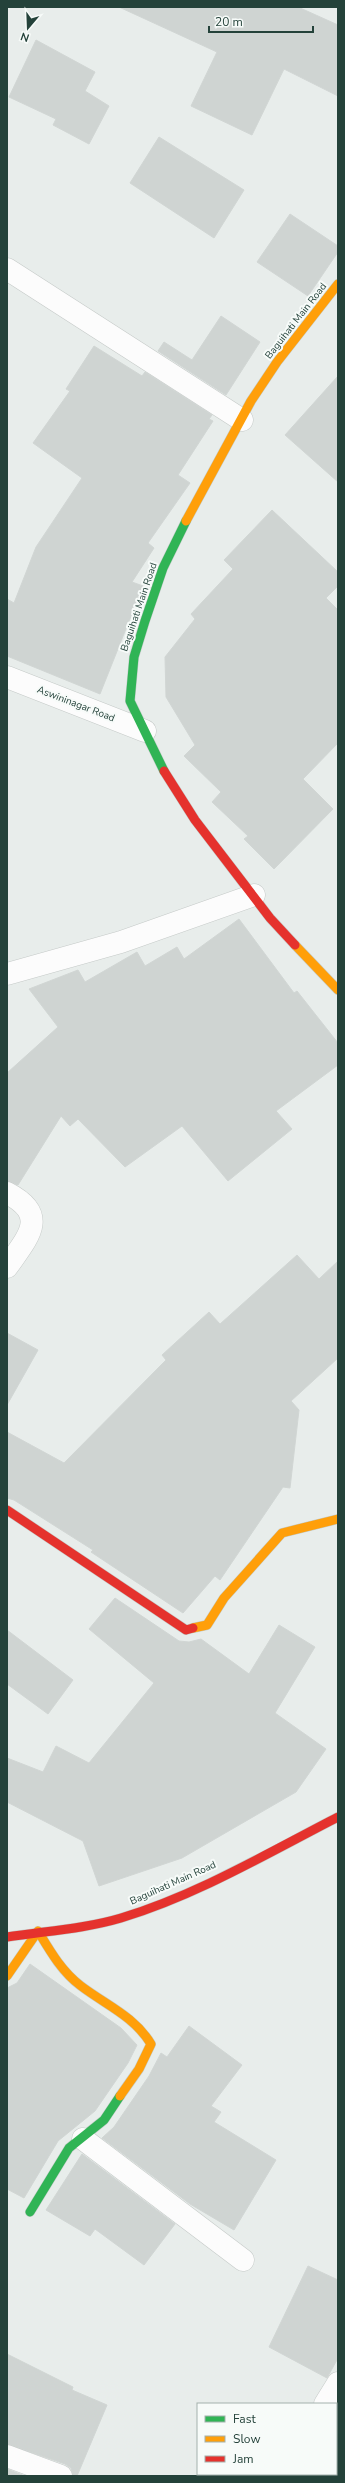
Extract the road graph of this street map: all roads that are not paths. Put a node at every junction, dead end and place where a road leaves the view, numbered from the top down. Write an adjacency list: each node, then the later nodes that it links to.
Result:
1 (7, 269): 3 (street)
2 (338, 284): 3 (street, Baguihati Main Road)
3 (242, 420): 5 (street, Baguihati Main Road)
4 (7, 677): 5 (street, Aswininagar Road)
5 (145, 731): 6 (street, Baguihati Main Road)
6 (254, 895): 7 (street); 8 (street, Baguihati Main Road)
7 (7, 974)
8 (338, 990)
9 (7, 1193): 10 (street)
10 (7, 1267)
11 (7, 1510): 12 (street)
12 (338, 1519)
13 (338, 1818): 14 (street, Baguihati Main Road)
14 (38, 1931): 15 (street, Baguihati Main Road); 16 (street); 17 (street)
15 (7, 1937)
16 (7, 1976)
17 (83, 2139): 18 (street); 19 (street)
18 (30, 2212)
19 (243, 2260)
20 (338, 2383): 21 (street)
21 (326, 2403)
22 (7, 2456): 23 (street)
23 (61, 2476)

